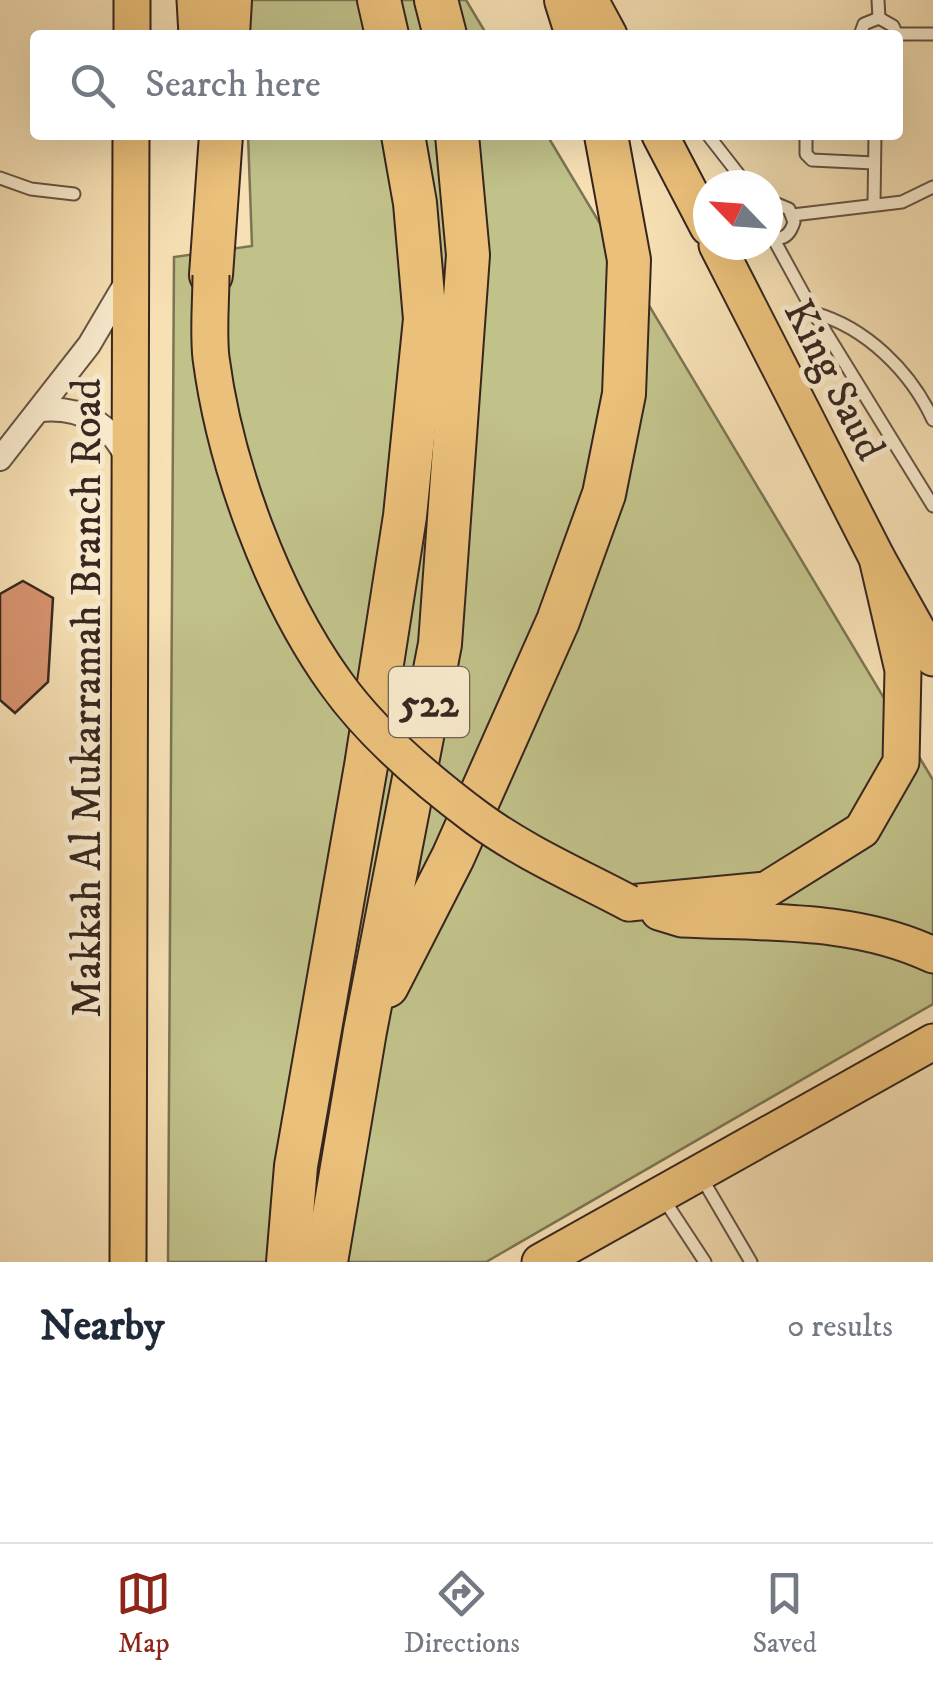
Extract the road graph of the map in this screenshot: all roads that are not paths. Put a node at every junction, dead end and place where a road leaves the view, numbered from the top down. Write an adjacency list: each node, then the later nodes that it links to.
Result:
1 (132, 0): 10 (main road)
2 (195, 0): 11 (main road)
3 (230, 0): 12 (highway)
4 (379, 0): 13 (highway)
5 (436, 0): 14 (highway)
6 (566, 0): 15 (highway)
7 (590, 0): 16 (main road)
8 (878, 0): 9 (lane)
9 (879, 18): 17 (lane); 18 (lane)
10 (132, 30)
11 (197, 30)
12 (228, 30)
13 (386, 30)
14 (444, 30)
15 (575, 30)
16 (605, 30)
17 (862, 30)
18 (896, 30)
19 (903, 34): 20 (lane)
20 (933, 34)
21 (132, 140): 43 (main road, Makkah Al Mukarramah Branch Road)
22 (203, 140): 44 (main road)
23 (221, 140): 44 (highway)
24 (405, 140): 55 (highway, 522)
25 (458, 140): 56 (highway, 522)
26 (607, 140): 56 (highway)
27 (663, 140): 36 (main road)
28 (712, 140): 32 (lane)
29 (806, 140): 31 (lane)
30 (875, 140): 31 (lane)
31 (874, 163): 37 (lane)
32 (735, 170)
33 (0, 178): 35 (lane)
34 (933, 187): 37 (lane)
35 (74, 194)
36 (693, 199)
37 (874, 204): 39 (lane)
38 (783, 206): 39 (lane)
39 (793, 215): 40 (lane)
40 (783, 236)
41 (783, 259): 45 (lane)
42 (726, 260): 51 (main road, King Saud)
43 (130, 274): 46 (street); 49 (main road, Makkah Al Mukarramah Branch Road)
44 (211, 274): 53 (main road, bridge)
45 (814, 313): 47 (lane); 50 (lane)
46 (40, 410): 48 (street); 49 (street)
47 (933, 420)
48 (0, 459)
49 (132, 476): 60 (main road, Makkah Al Mukarramah Branch Road)
50 (933, 506)
51 (877, 558): 52 (main road, King Saud); 53 (main road)
52 (933, 658)
53 (629, 903): 54 (main road)
54 (933, 955)
55 (331, 966): 61 (highway); 62 (highway, 522)
56 (364, 1031): 63 (highway, 522)
57 (933, 1042): 58 (main road)
58 (699, 1173): 59 (main road); 66 (lane)
59 (661, 1194): 64 (main road); 65 (lane)
60 (128, 1262)
61 (273, 1262)
62 (288, 1262)
63 (326, 1262)
64 (540, 1262)
65 (705, 1262)
66 (752, 1262)

